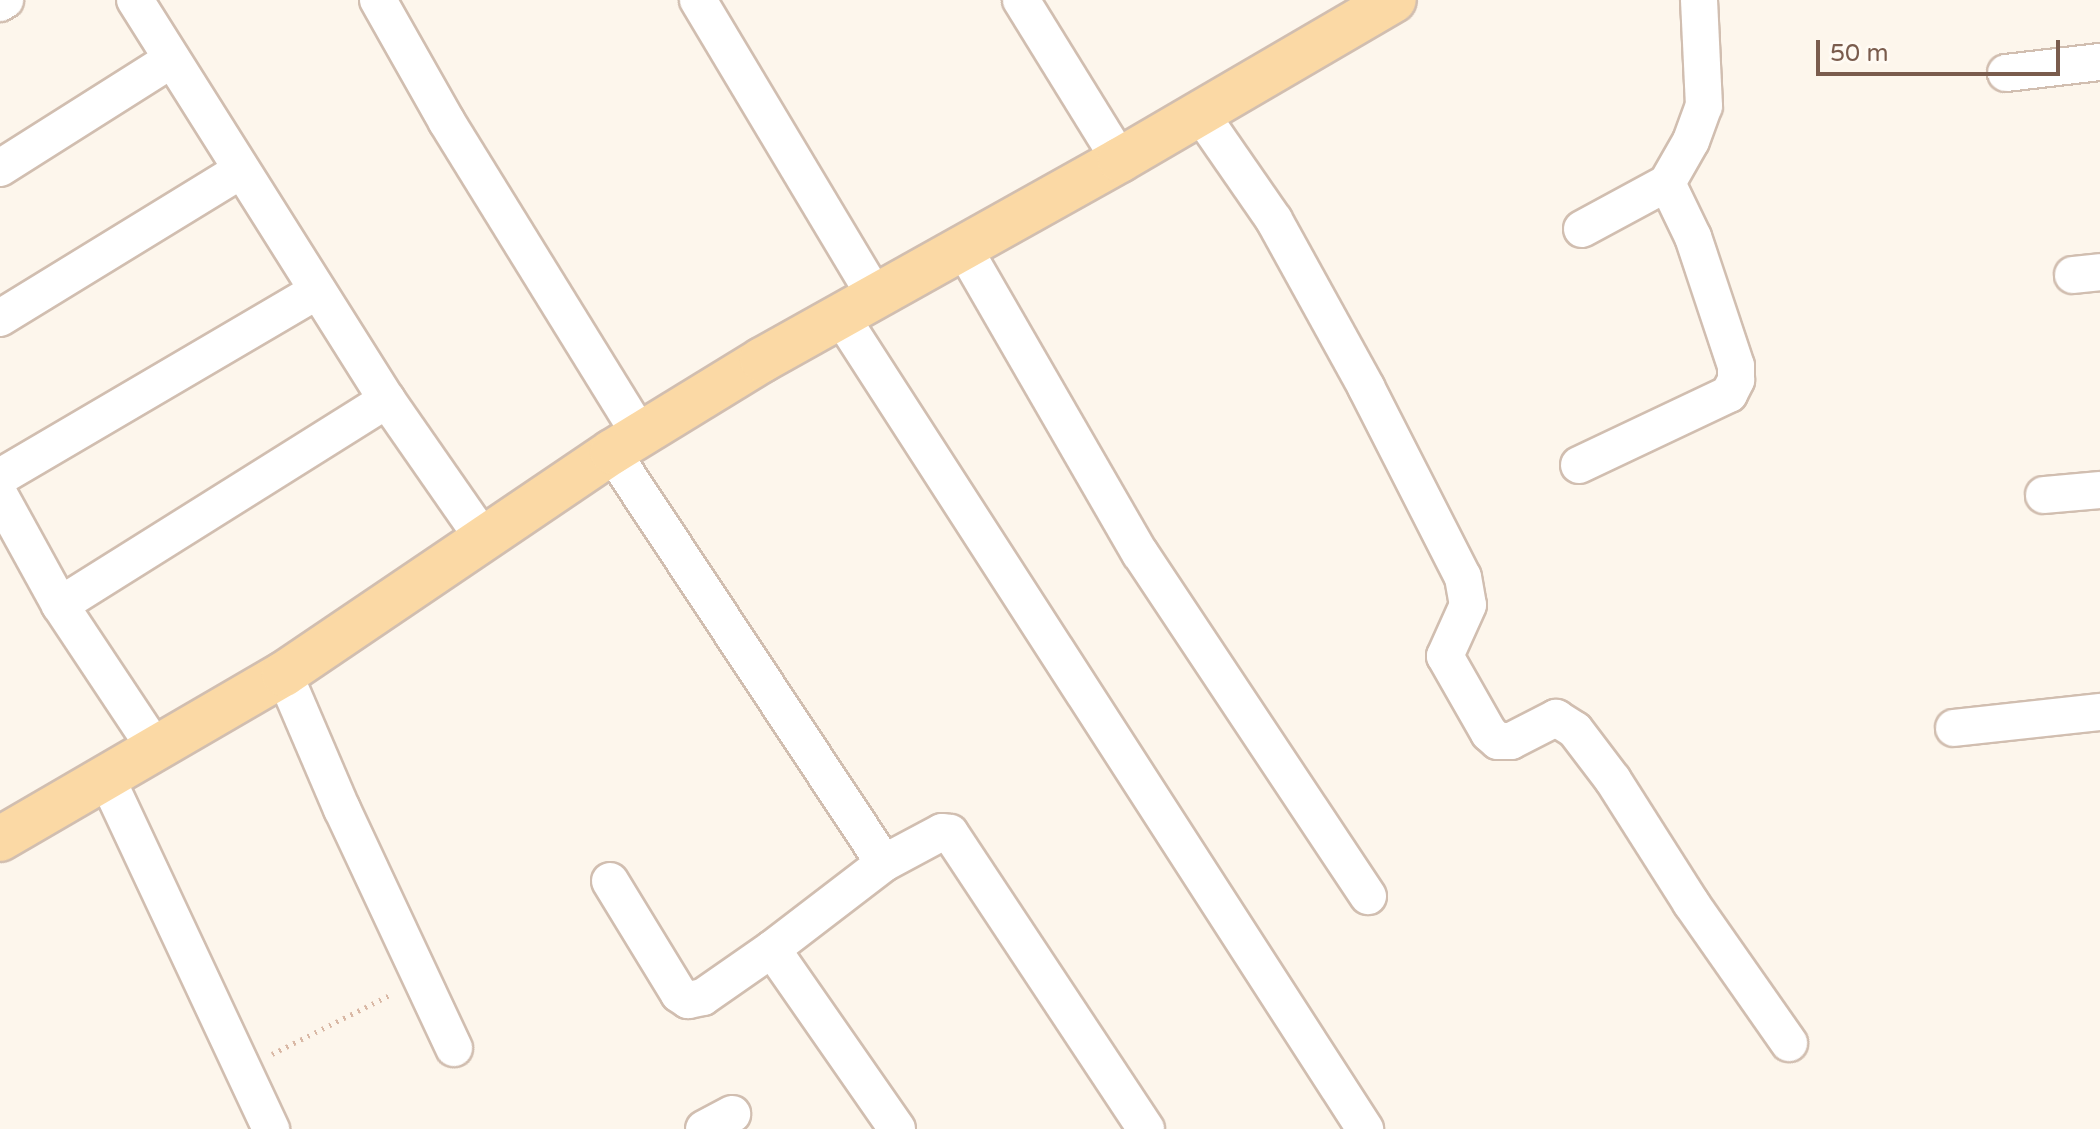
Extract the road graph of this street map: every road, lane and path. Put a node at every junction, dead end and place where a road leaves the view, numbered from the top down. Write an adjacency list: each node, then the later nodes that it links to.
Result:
1 (5, 0): 8 (street)
2 (135, 0): 9 (street)
3 (378, 0): 23 (street)
4 (698, 0): 20 (street)
5 (1021, 0): 13 (street)
6 (1699, 0): 16 (street)
7 (1384, 2): 12 (main road)
8 (0, 3)
9 (171, 60): 14 (street); 15 (street)
10 (2100, 62): 11 (street)
11 (2006, 73)
12 (1200, 113): 13 (main road); 42 (street)
13 (1120, 160): 18 (main road)
14 (0, 168)
15 (240, 171): 19 (street); 21 (street)
16 (1667, 183): 17 (street); 24 (street)
17 (1582, 229)
18 (963, 247): 20 (main road); 39 (street)
19 (317, 291): 22 (street); 25 (street)
20 (858, 305): 23 (main road); 48 (street)
21 (0, 318)
22 (387, 400): 29 (street); 30 (street)
23 (626, 443): 29 (main road); 37 (street)
24 (1579, 465)
25 (0, 477)
26 (2100, 490): 27 (street)
27 (2044, 495)
28 (0, 496): 30 (street)
29 (485, 541): 31 (main road)
30 (60, 605): 34 (street)
31 (284, 674): 34 (main road); 41 (street)
32 (2100, 712): 33 (street)
33 (1954, 728)
34 (157, 751): 35 (main road)
35 (107, 779): 36 (main road); 44 (street)
36 (0, 839)
37 (884, 863): 40 (street); 47 (street)
38 (610, 881): 40 (street)
39 (1368, 896)
40 (772, 949): 46 (street)
41 (420, 980): 43 (street); 44 (path)
42 (1789, 1043)
43 (454, 1048)
44 (243, 1069): 45 (street)
45 (271, 1129)
46 (897, 1129)
47 (1146, 1129)
48 (1365, 1129)

